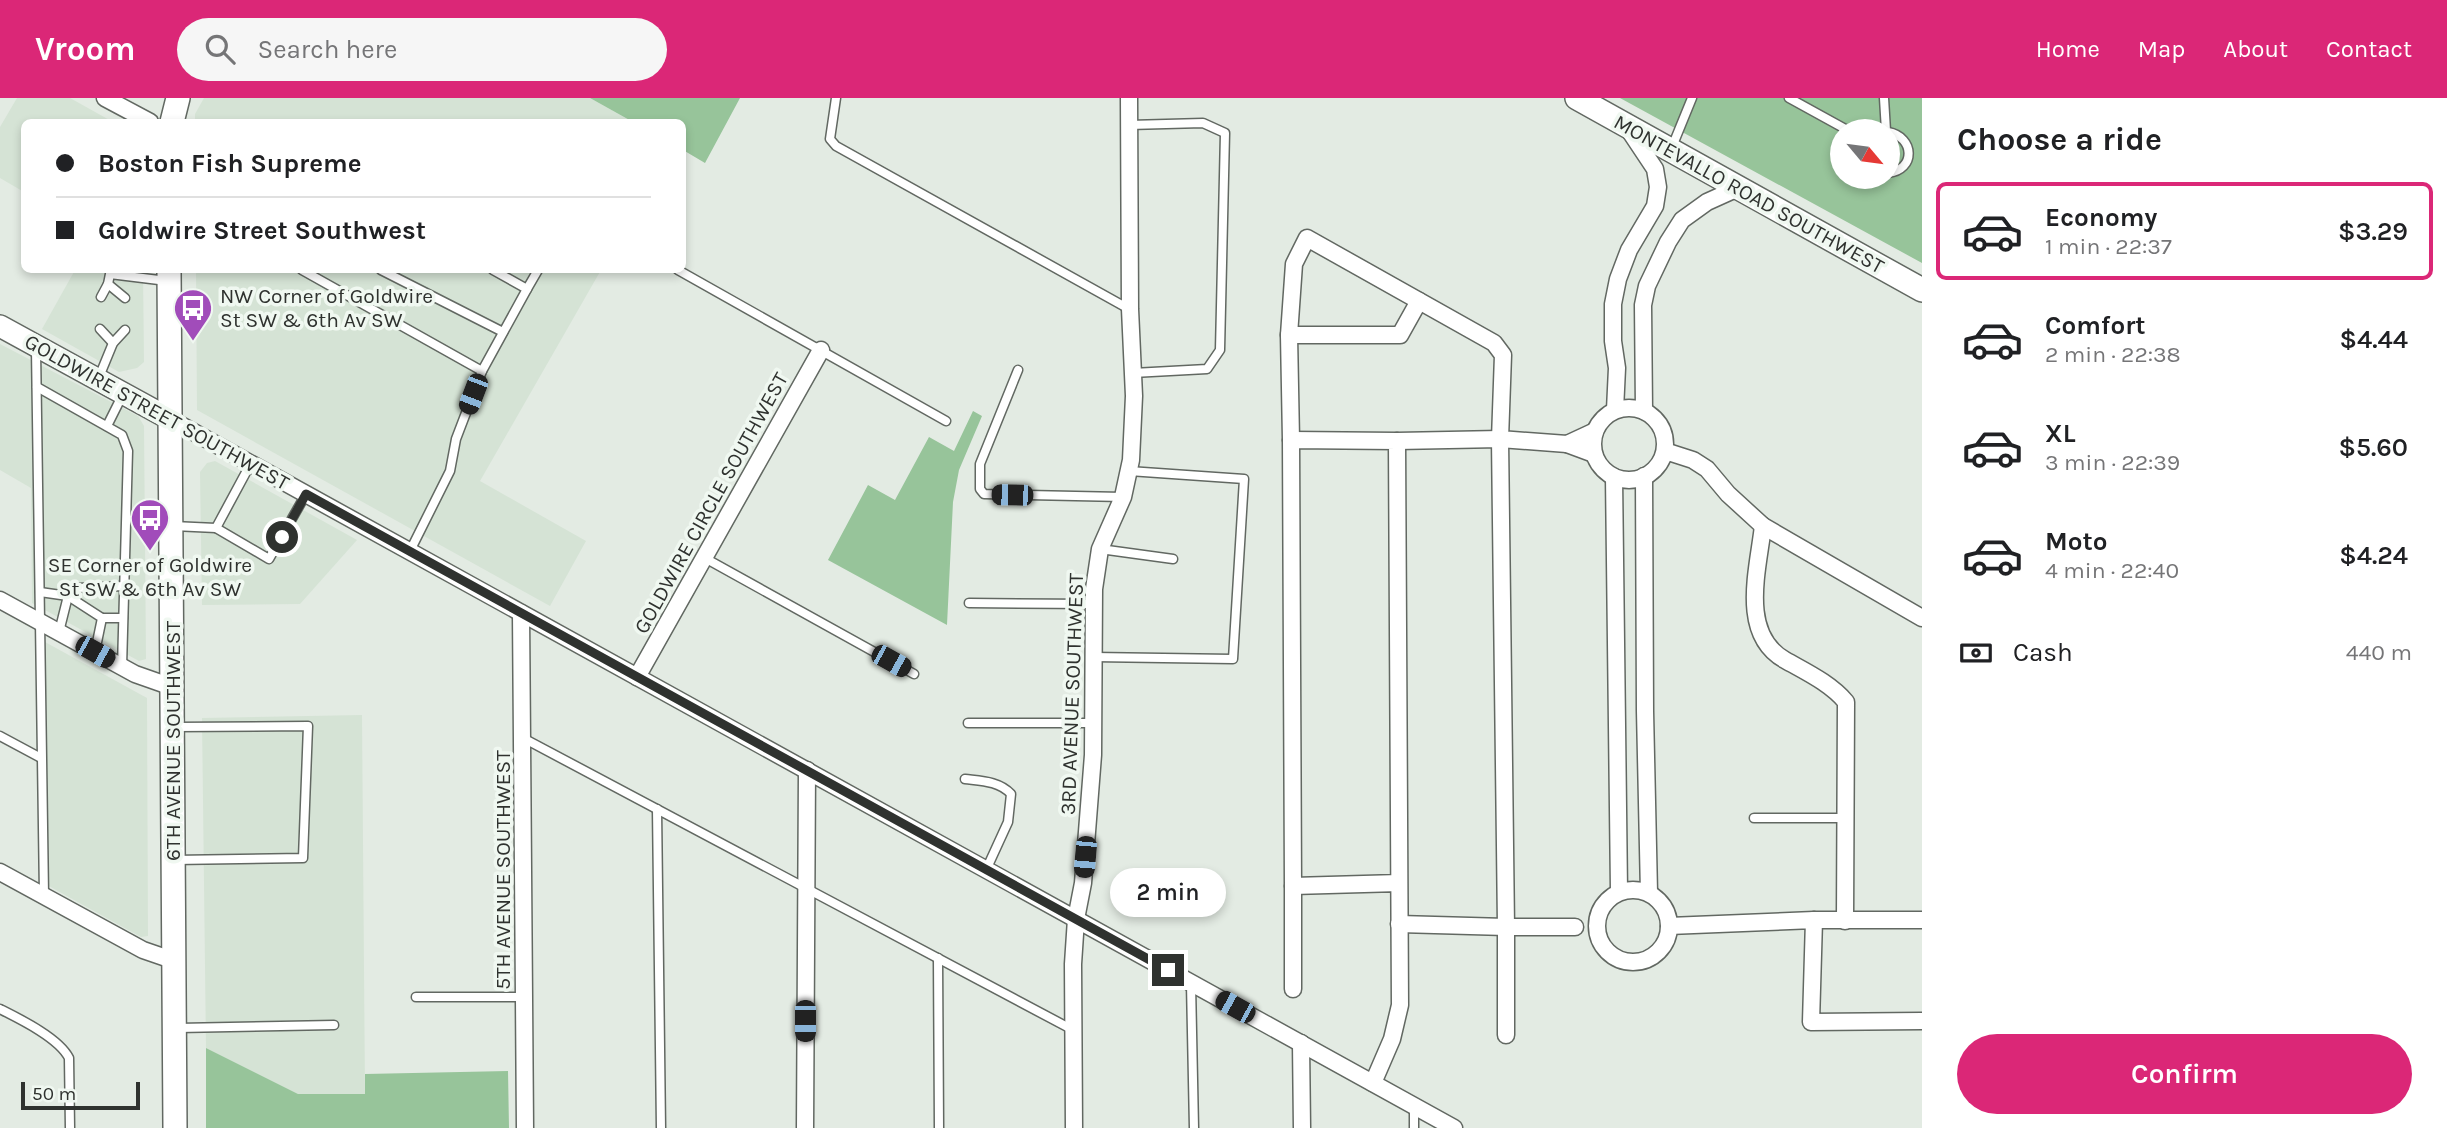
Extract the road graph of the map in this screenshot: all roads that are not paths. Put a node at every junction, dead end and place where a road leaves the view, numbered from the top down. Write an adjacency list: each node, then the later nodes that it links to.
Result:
1 (105, 98): 9 (street)
2 (178, 98): 10 (main road)
3 (836, 98): 31 (lane)
4 (1129, 98): 13 (street, 3RD AVENUE SOUTHWEST)
5 (1577, 98): 14 (main road, MONTEVALLO ROAD SOUTHWEST)
6 (1692, 98): 16 (lane)
7 (1789, 98): 12 (lane)
8 (1884, 98): 11 (lane)
9 (144, 119)
10 (173, 119)
11 (1886, 119)
12 (1830, 121)
13 (1129, 125): 31 (street, 3RD AVENUE SOUTHWEST); 42 (lane)
14 (1626, 125): 16 (main road, MONTEVALLO ROAD SOUTHWEST); 46 (street)
15 (1900, 136): 17 (lane)
16 (1670, 150): 18 (main road, MONTEVALLO ROAD SOUTHWEST)
17 (1900, 169)
18 (1738, 188): 27 (main road, MONTEVALLO ROAD SOUTHWEST); 47 (street)
19 (307, 273): 41 (lane)
20 (387, 273): 35 (lane)
21 (498, 273): 26 (lane)
22 (536, 273): 26 (lane)
23 (683, 273): 39 (lane)
24 (169, 276): 25 (lane); 48 (main road, 6TH AVENUE SOUTHWEST)
25 (108, 284): 28 (lane); 29 (lane)
26 (527, 289): 35 (lane)
27 (1922, 290)
28 (101, 298)
29 (125, 298)
30 (1419, 301): 36 (street); 36 (street); 52 (street)
31 (1130, 309): 42 (street, 3RD AVENUE SOUTHWEST)
32 (0, 326): 38 (street, GOLDWIRE STREET SOUTHWEST)
33 (100, 330): 37 (lane)
34 (125, 330): 37 (lane)
35 (503, 332): 41 (lane)
36 (1289, 335): 53 (street)
37 (113, 343): 43 (lane)
38 (36, 346): 43 (street, GOLDWIRE STREET SOUTHWEST); 44 (lane)
39 (821, 350): 49 (lane); 69 (street, GOLDWIRE CIRCLE SOUTHWEST)
40 (1018, 370): 63 (lane)
41 (482, 371): 68 (lane)
42 (1133, 373): 59 (street, 3RD AVENUE SOUTHWEST)
43 (98, 380): 45 (street, GOLDWIRE STREET SOUTHWEST)
44 (37, 387): 50 (lane); 72 (lane)
45 (123, 393): 48 (street, GOLDWIRE STREET SOUTHWEST); 50 (lane)
46 (1615, 410): 47 (street); 51 (street)
47 (1644, 411): 56 (street)
48 (170, 419): 58 (street, GOLDWIRE STREET SOUTHWEST); 64 (main road, 6TH AVENUE SOUTHWEST)
49 (946, 421)
50 (107, 426): 71 (lane)
51 (1595, 431): 55 (street); 57 (street)
52 (1500, 439): 54 (street); 55 (street); 116 (street)
53 (1291, 440): 54 (street); 104 (street)
54 (1397, 440): 103 (street)
55 (1567, 444): 57 (street)
56 (1665, 451): 60 (street); 65 (street)
57 (1594, 454): 61 (street)
58 (251, 463): 62 (street, GOLDWIRE STREET SOUTHWEST); 66 (lane)
59 (1129, 471): 63 (street, 3RD AVENUE SOUTHWEST); 84 (lane)
60 (1644, 476): 61 (street); 107 (street)
61 (1614, 477): 106 (street)
62 (306, 494): 66 (lane); 68 (street, GOLDWIRE STREET SOUTHWEST)
63 (1123, 497): 67 (street, 3RD AVENUE SOUTHWEST)
64 (171, 526): 66 (lane); 88 (main road, 6TH AVENUE SOUTHWEST)
65 (1763, 526): 80 (street); 99 (street)
66 (216, 528)
67 (1100, 549): 70 (lane); 76 (street, 3RD AVENUE SOUTHWEST)
68 (410, 551): 77 (street, GOLDWIRE STREET SOUTHWEST)
69 (703, 557): 86 (lane); 87 (street, GOLDWIRE CIRCLE SOUTHWEST)
70 (1172, 559)
71 (124, 586): 73 (lane); 79 (lane)
72 (40, 592): 73 (lane); 81 (lane)
73 (68, 596): 78 (lane); 82 (lane)
74 (0, 600): 81 (street)
75 (970, 603): 76 (lane)
76 (1094, 604): 84 (street, 3RD AVENUE SOUTHWEST)
77 (521, 612): 87 (street, GOLDWIRE STREET SOUTHWEST); 93 (street, 5TH AVENUE SOUTHWEST)
78 (102, 618): 79 (lane); 83 (lane)
79 (123, 618): 85 (lane)
80 (1922, 618)
81 (40, 622): 82 (street); 94 (lane)
82 (59, 632): 83 (street)
83 (95, 652): 85 (street)
84 (1093, 657): 90 (street, 3RD AVENUE SOUTHWEST)
85 (122, 667): 88 (street)
86 (914, 674)
87 (637, 677): 95 (street, GOLDWIRE STREET SOUTHWEST)
88 (172, 687): 91 (main road, 6TH AVENUE SOUTHWEST)
89 (968, 723): 90 (lane)
90 (1093, 723): 110 (street, 3RD AVENUE SOUTHWEST)
91 (172, 727): 100 (main road, 6TH AVENUE SOUTHWEST); 100 (lane)
92 (0, 736): 94 (lane)
93 (523, 738): 97 (lane); 124 (street, 5TH AVENUE SOUTHWEST)
94 (41, 758): 108 (lane)
95 (807, 770): 101 (street, GOLDWIRE STREET SOUTHWEST); 105 (street)
96 (965, 779): 101 (lane)
97 (657, 809): 105 (lane); 137 (lane)
98 (1754, 818): 99 (lane)
99 (1846, 818): 112 (street)
100 (174, 860): 120 (main road, 6TH AVENUE SOUTHWEST)
101 (986, 870): 110 (street, GOLDWIRE STREET SOUTHWEST)
102 (0, 872): 108 (street)
103 (1399, 883): 104 (street); 114 (street)
104 (1293, 886): 122 (street)
105 (804, 887): 119 (lane); 138 (street)
106 (1619, 891): 107 (street); 109 (street)
107 (1649, 893): 115 (street)
108 (44, 895): 120 (street)
109 (1598, 917): 117 (street); 118 (street)
110 (1076, 919): 121 (street, GOLDWIRE STREET SOUTHWEST); 129 (street, 3RD AVENUE SOUTHWEST)
111 (1814, 920): 112 (street); 115 (street); 126 (street)
112 (1845, 920): 113 (street)
113 (1922, 920)
114 (1399, 924): 116 (street); 132 (street)
115 (1669, 926): 118 (street)
116 (1506, 927): 117 (street); 130 (street)
117 (1575, 927): 118 (street)
118 (1599, 938)
119 (938, 958): 129 (lane); 139 (lane)
120 (174, 961): 128 (main road, 6TH AVENUE SOUTHWEST)
121 (1191, 983): 131 (street, GOLDWIRE STREET SOUTHWEST); 141 (lane)
122 (1293, 989)
123 (416, 997): 124 (lane)
124 (524, 997): 136 (street, 5TH AVENUE SOUTHWEST)
125 (0, 1009): 134 (lane)
126 (1922, 1021)
127 (334, 1025): 128 (lane)
128 (175, 1028): 135 (main road, 6TH AVENUE SOUTHWEST)
129 (1073, 1030): 140 (street, 3RD AVENUE SOUTHWEST)
130 (1506, 1035)
131 (1301, 1043): 132 (street, GOLDWIRE STREET SOUTHWEST); 142 (street)
132 (1373, 1083): 133 (street, GOLDWIRE STREET SOUTHWEST)
133 (1414, 1105): 143 (lane); 144 (street, GOLDWIRE STREET SOUTHWEST)
134 (70, 1128)
135 (175, 1128)
136 (525, 1128)
137 (661, 1128)
138 (805, 1128)
139 (939, 1128)
140 (1074, 1128)
141 (1194, 1128)
142 (1302, 1128)
143 (1414, 1128)
144 (1454, 1128)

